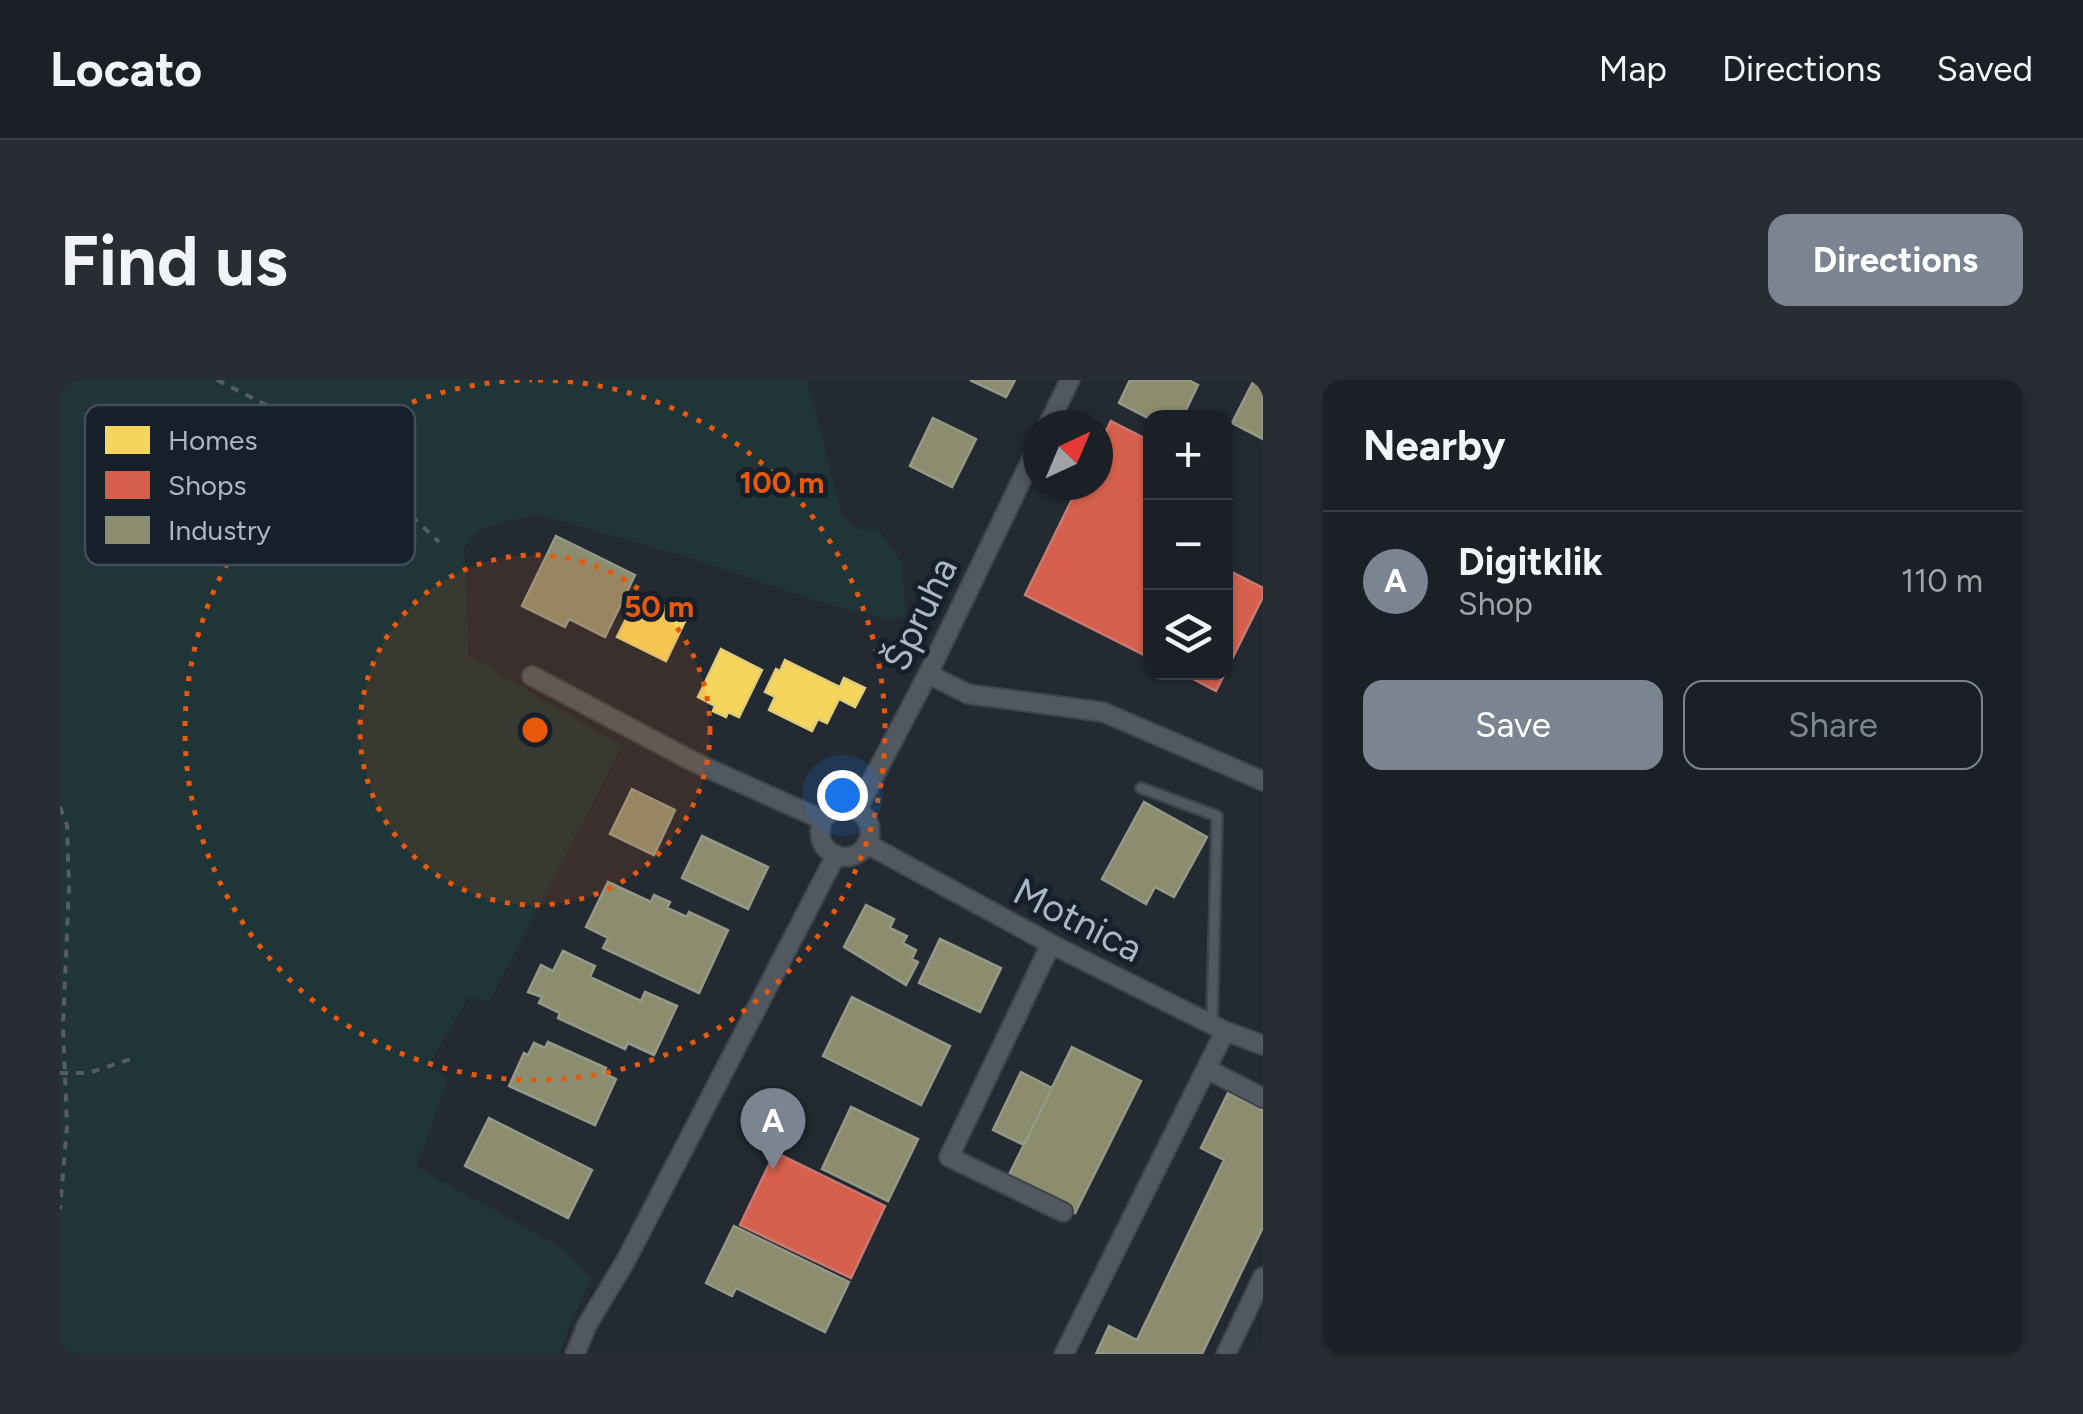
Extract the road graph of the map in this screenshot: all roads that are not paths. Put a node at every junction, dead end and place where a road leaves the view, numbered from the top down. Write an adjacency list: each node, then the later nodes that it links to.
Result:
1 (1070, 380): 2 (street)
2 (1055, 410)
3 (1023, 477): 4 (street, Špruha)
4 (928, 674): 6 (street); 8 (street, Špruha)
5 (532, 676): 9 (street)
6 (1263, 781)
7 (1141, 788): 13 (lane)
8 (857, 809): 9 (street); 10 (street)
9 (823, 820): 11 (street)
10 (867, 844): 11 (street); 12 (street, Motnica)
11 (836, 855): 19 (street)
12 (1051, 944): 13 (street, Motnica); 17 (street)
13 (1218, 1027): 14 (street, Motnica); 15 (street)
14 (1263, 1045)
15 (1207, 1069): 16 (street); 20 (street)
16 (1263, 1098)
17 (1063, 1212)
18 (1263, 1277): 21 (street)
19 (575, 1354)
20 (1064, 1354)
21 (1226, 1354)

